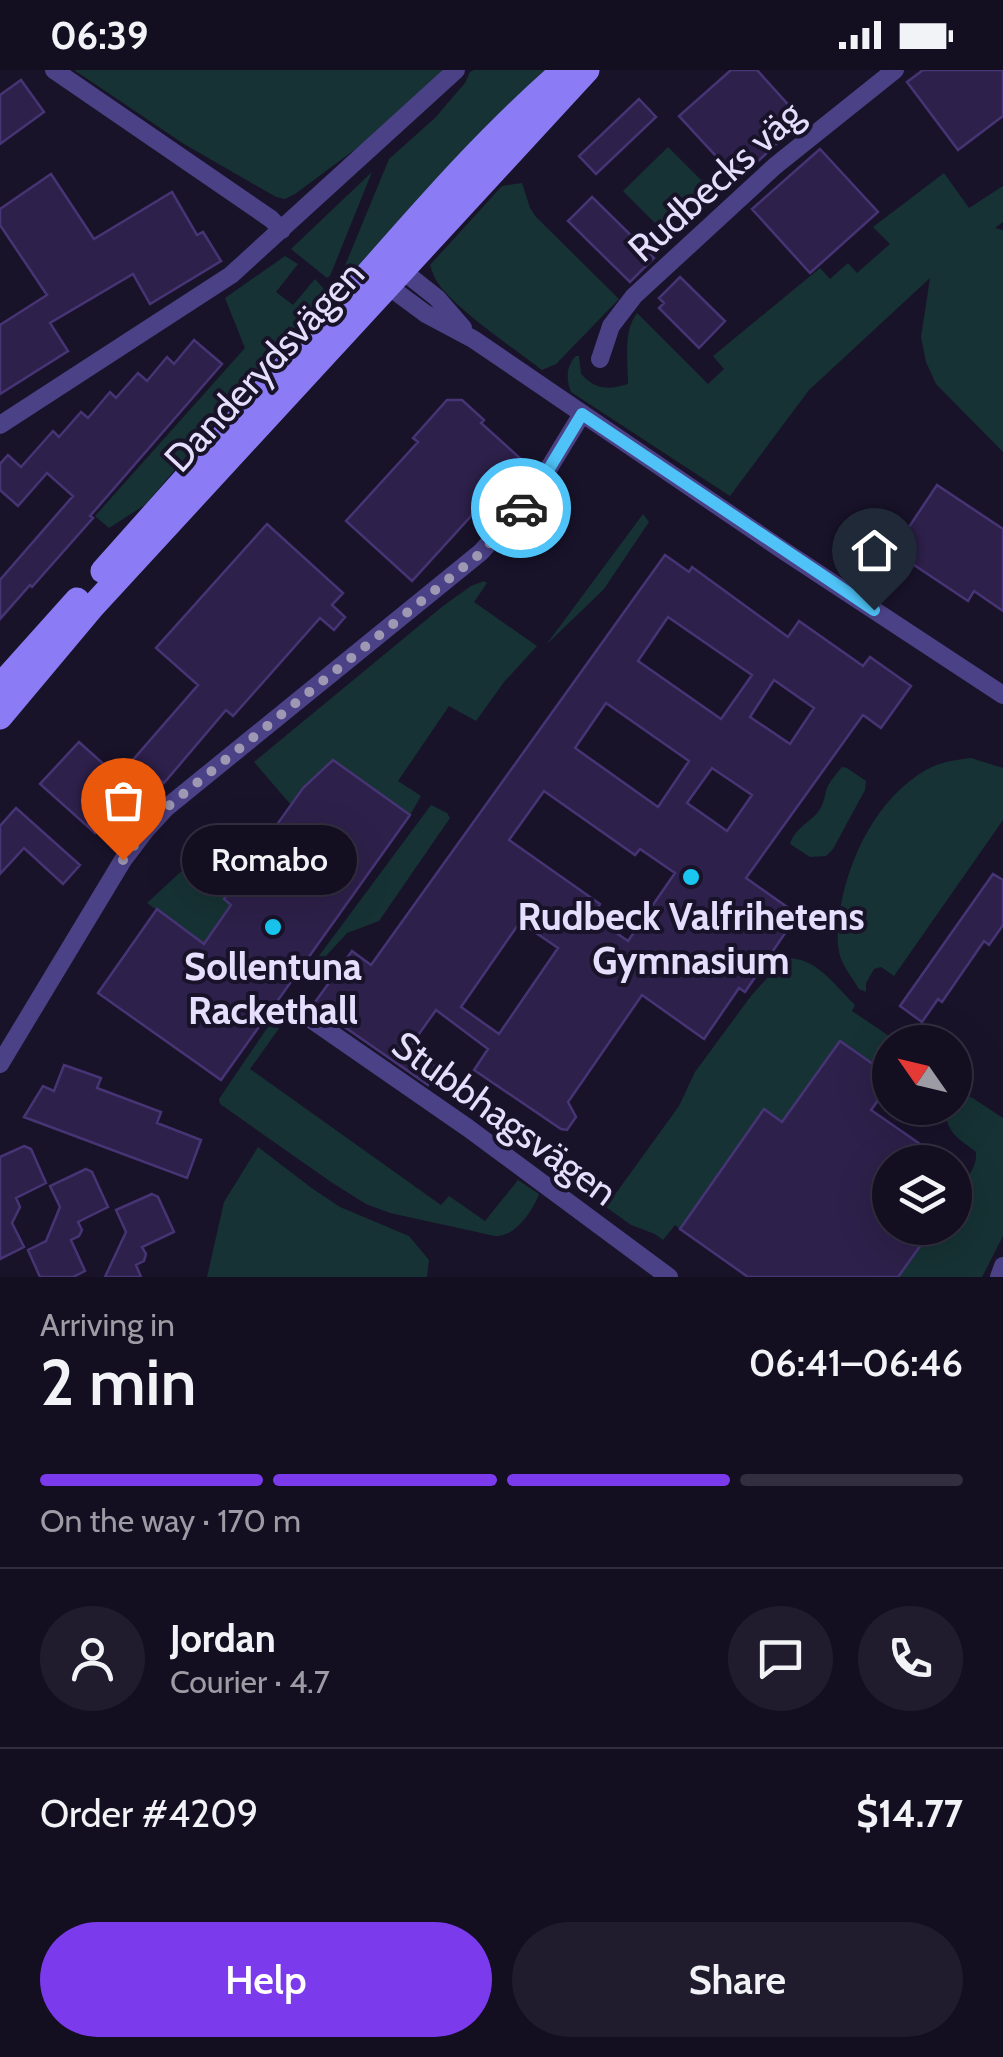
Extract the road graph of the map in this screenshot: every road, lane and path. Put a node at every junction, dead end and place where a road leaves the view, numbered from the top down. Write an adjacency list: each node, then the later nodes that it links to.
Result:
1 (54, 70): 6 (street)
2 (456, 70): 6 (street)
3 (564, 70): 7 (main road, Danderydsvägen)
4 (587, 70): 7 (main road, Danderydsvägen)
5 (896, 70): 8 (street, Rudbecks väg)
6 (282, 230): 10 (street)
7 (386, 271): 9 (street); 11 (main road, Danderydsvägen); 13 (main road, Danderydsvägen)
8 (600, 359)
9 (582, 414): 12 (street); 15 (street)
10 (0, 425)
11 (0, 686)
12 (1003, 695)
13 (0, 717)
14 (302, 1013): 17 (street, Stubbhagsvägen)
15 (0, 1064)
16 (1003, 1266): 18 (street)
17 (669, 1277)
18 (999, 1277)

